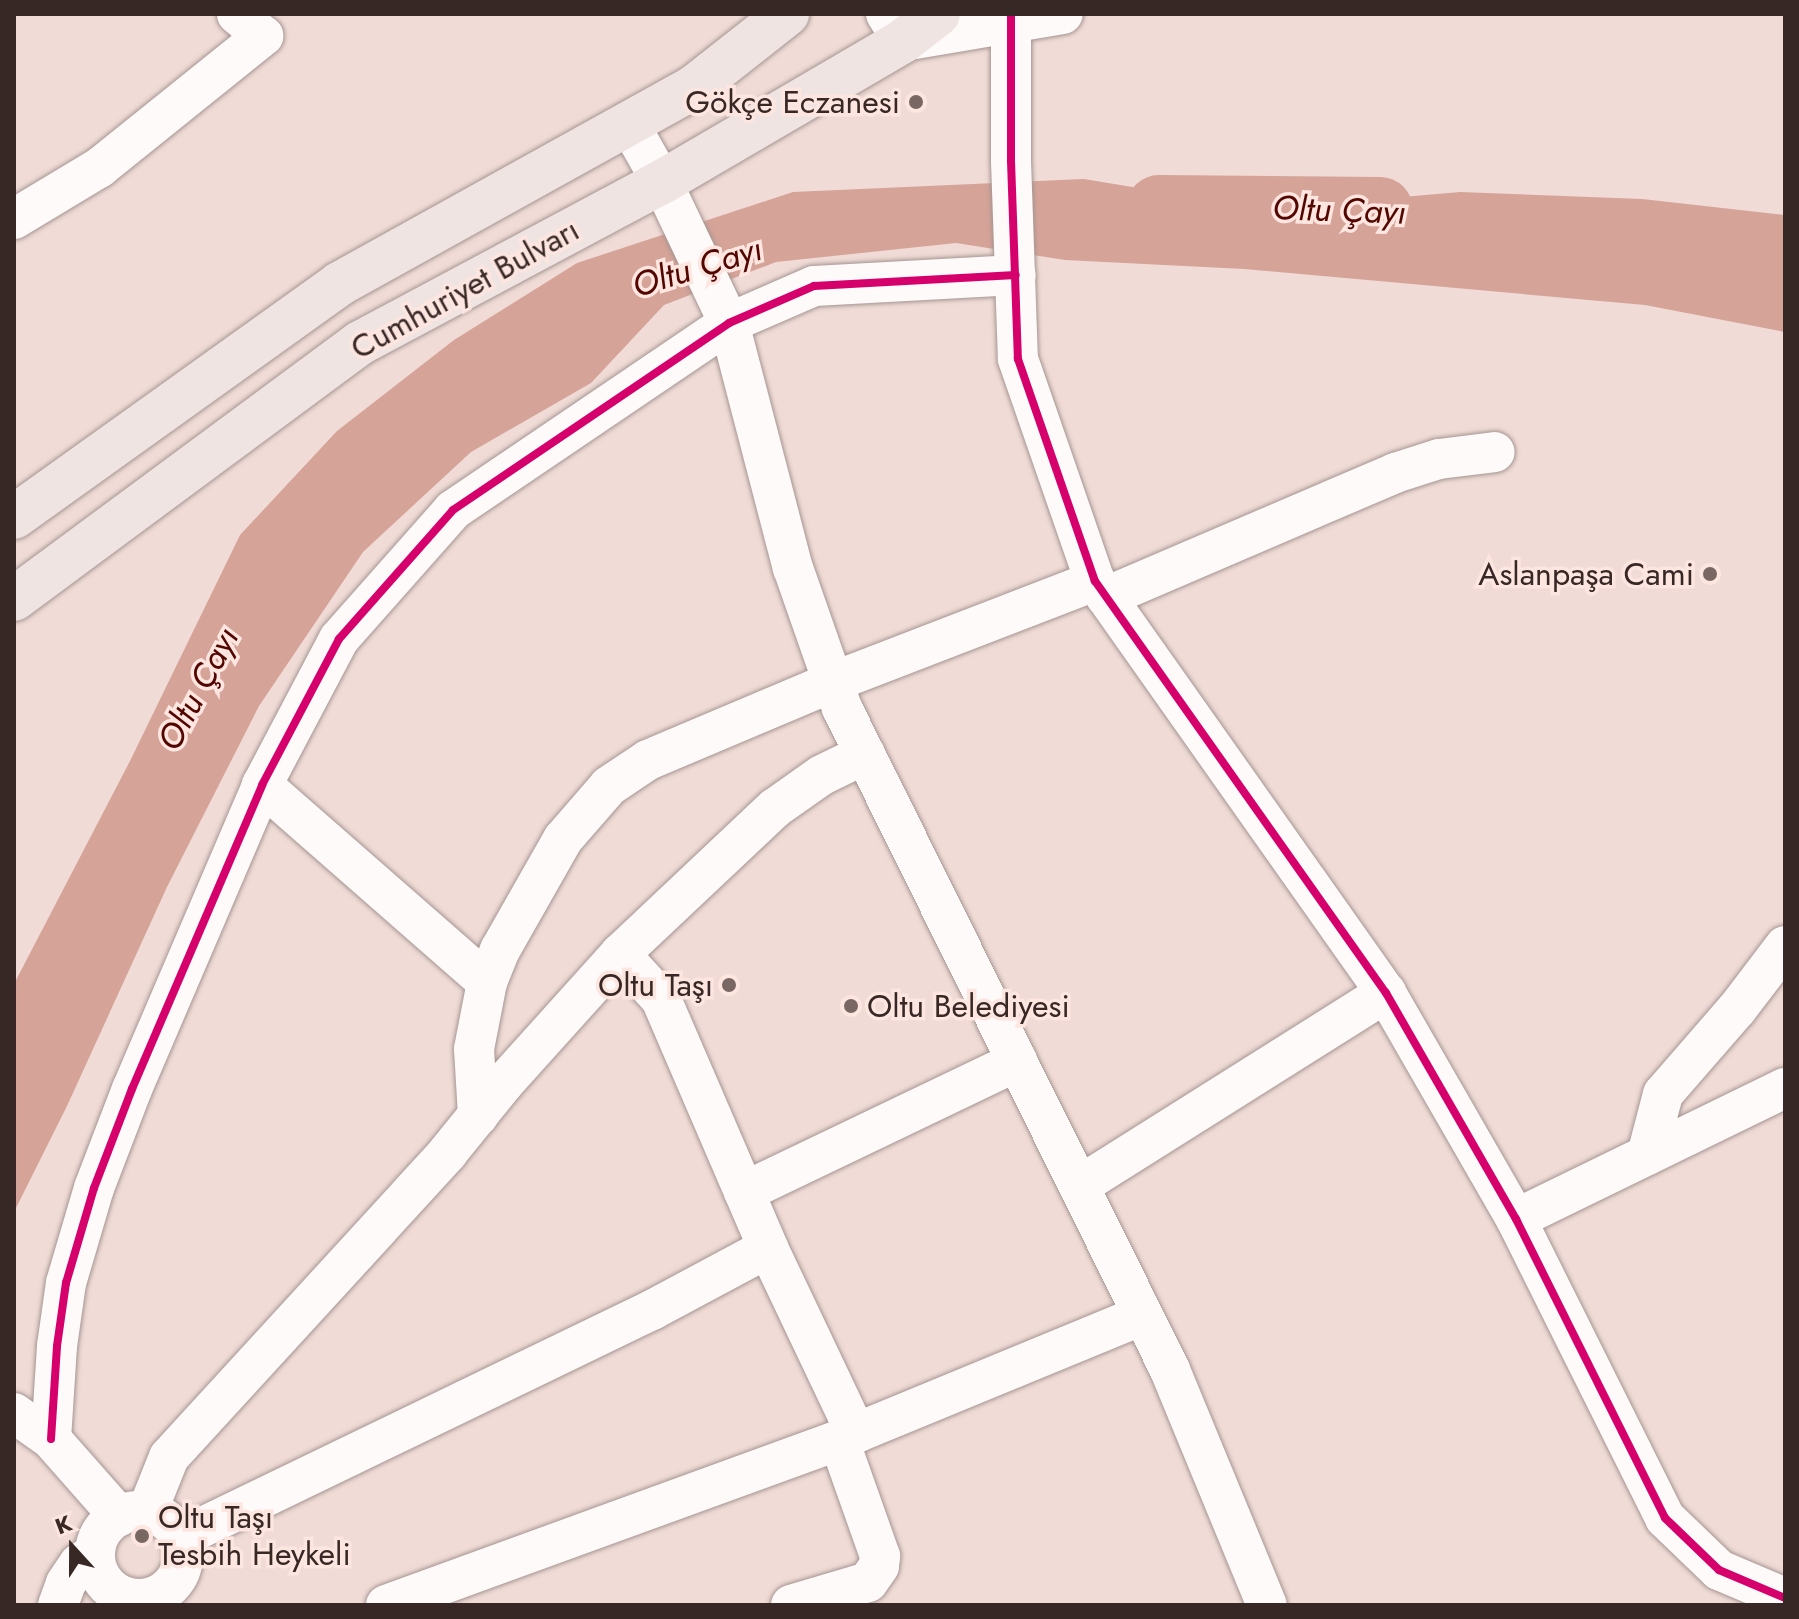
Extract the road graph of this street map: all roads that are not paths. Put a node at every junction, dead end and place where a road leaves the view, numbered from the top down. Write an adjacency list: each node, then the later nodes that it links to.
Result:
1 (237, 14): 9 (street)
2 (787, 14): 7 (main road, Cumhuriyet Bulvarı)
3 (938, 14): 6 (main road, Cumhuriyet Bulvarı)
4 (1063, 14): 5 (street)
5 (1011, 19): 6 (street); 10 (street)
6 (894, 27): 8 (main road, Cumhuriyet Bulvarı)
7 (629, 124): 8 (street); 13 (main road, Cumhuriyet Bulvarı)
8 (662, 182): 11 (street); 15 (main road, Cumhuriyet Bulvarı)
9 (14, 219)
10 (1016, 275): 11 (street); 14 (street)
11 (729, 323): 16 (street); 18 (street)
12 (1495, 452): 14 (street)
13 (14, 517)
14 (1100, 589): 16 (street); 22 (street)
15 (14, 599)
16 (833, 682): 17 (street); 21 (street)
17 (865, 754): 20 (street); 23 (street)
18 (262, 785): 21 (street); 34 (street)
19 (1785, 946): 26 (street)
20 (620, 954): 25 (street); 28 (street)
21 (487, 982): 25 (street)
22 (1386, 993): 27 (street); 29 (street)
23 (1017, 1061): 27 (street); 28 (street)
24 (1785, 1088): 26 (street)
25 (478, 1116): 35 (street)
26 (1647, 1155): 29 (street)
27 (1079, 1186): 31 (street)
28 (744, 1192): 30 (street)
29 (1516, 1219): 38 (street)
30 (768, 1248): 33 (street); 36 (street)
31 (1142, 1315): 33 (street); 43 (street)
32 (14, 1413): 34 (street)
33 (847, 1436): 40 (street); 42 (street)
34 (51, 1439): 35 (street)
35 (133, 1514): 36 (street); 37 (street)
36 (180, 1538): 39 (street)
37 (95, 1553): 39 (street); 41 (street)
38 (1785, 1598)
39 (157, 1600)
40 (410, 1601)
41 (58, 1605)
42 (791, 1605)
43 (1267, 1605)

